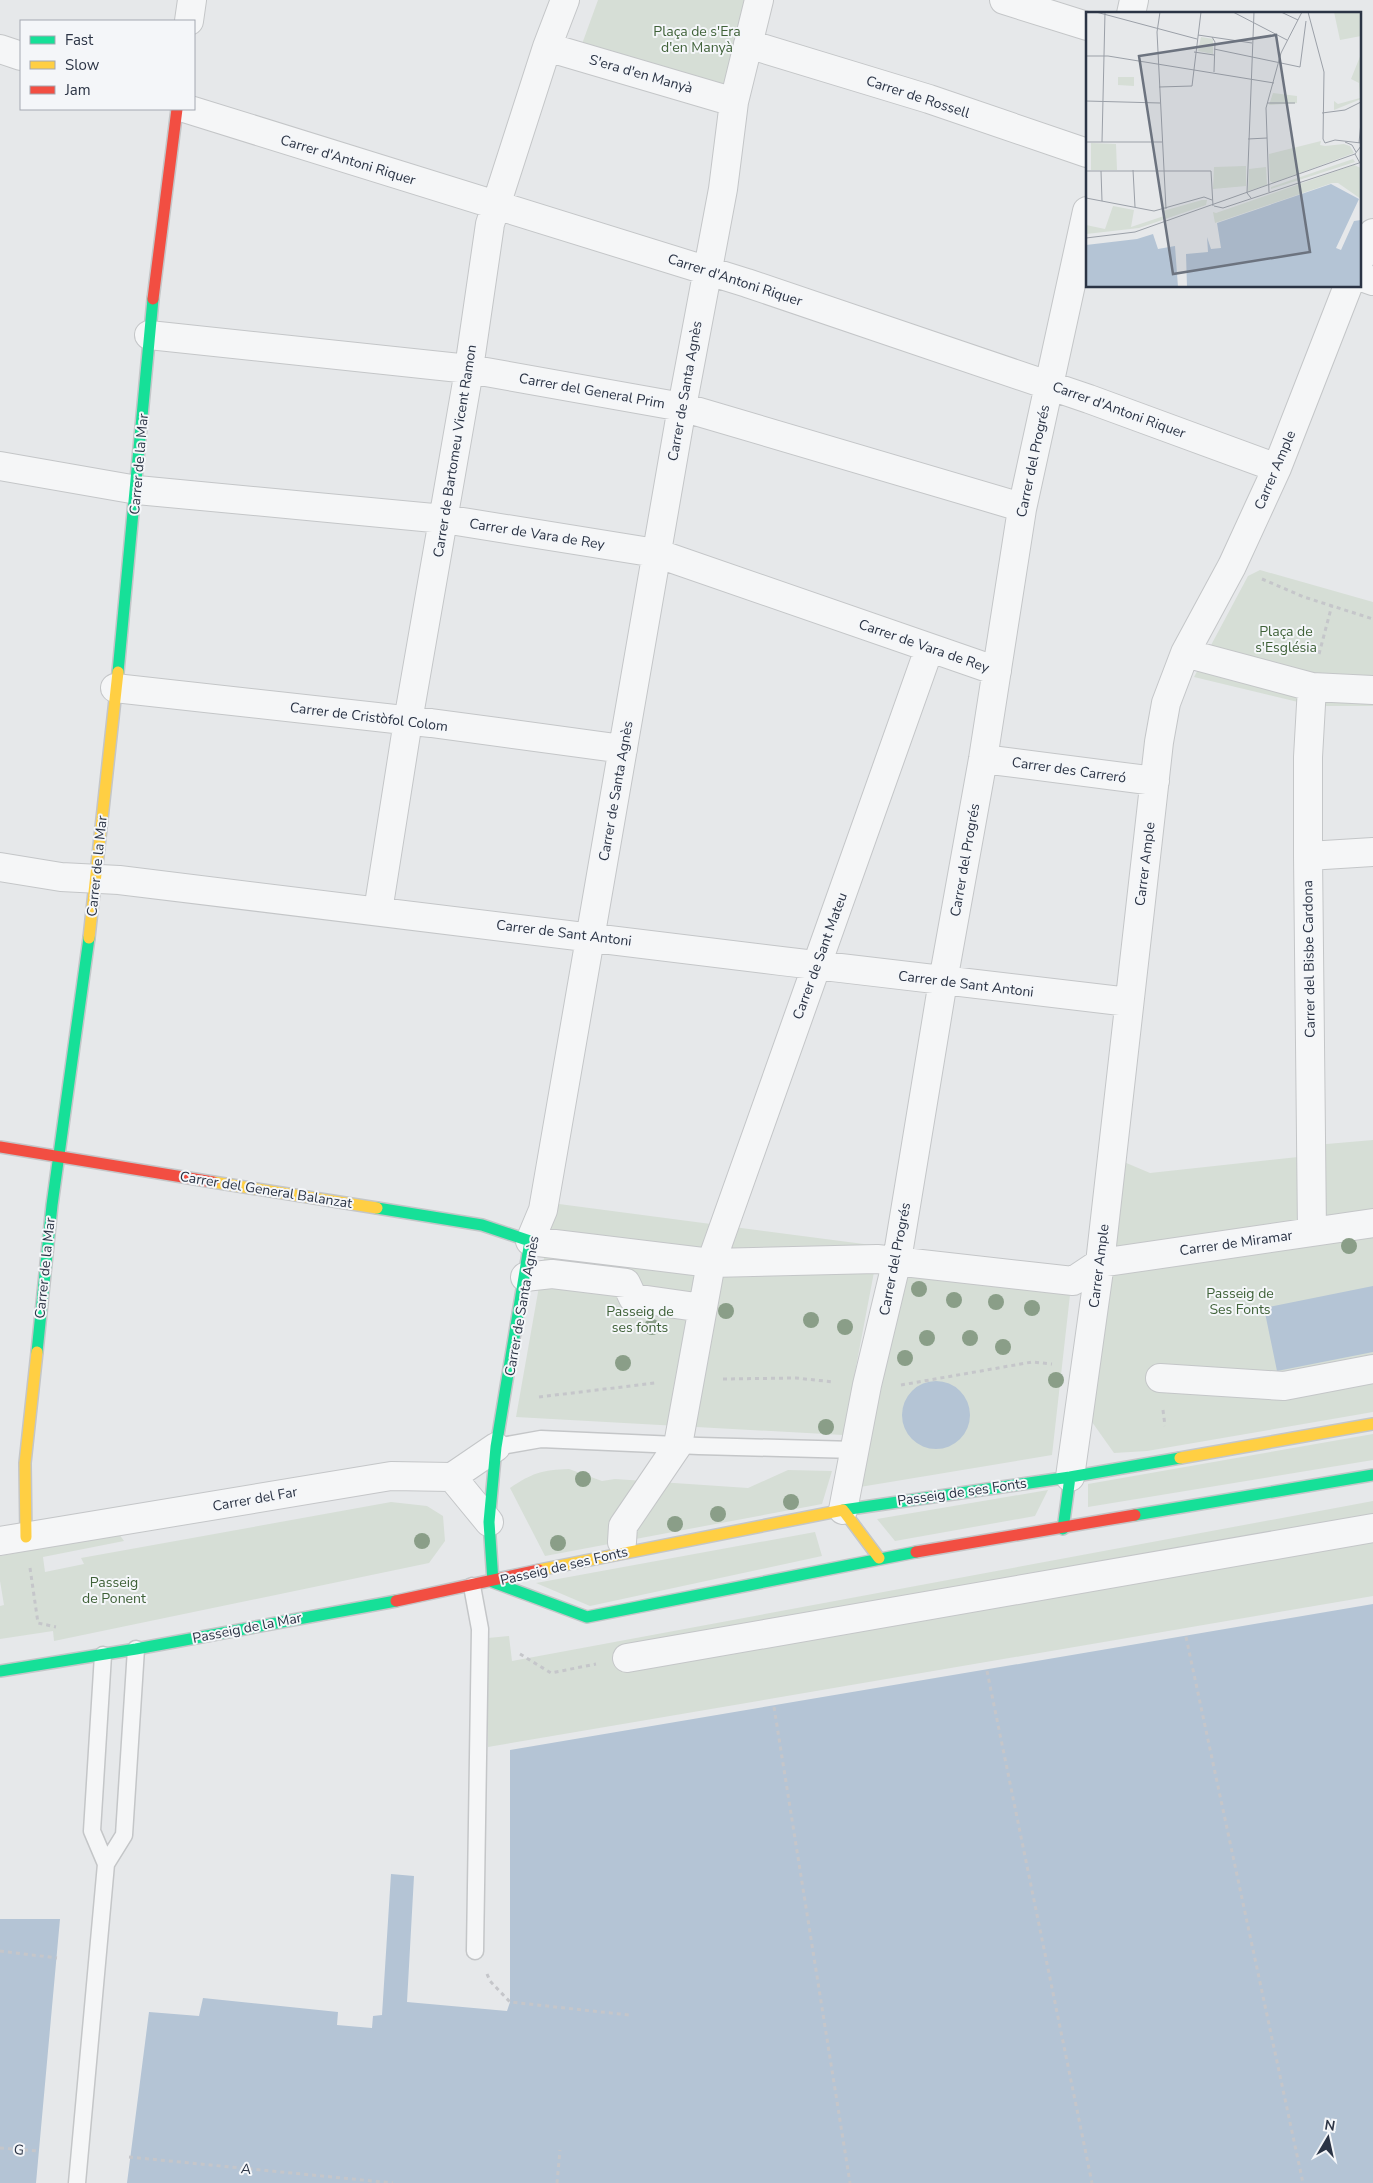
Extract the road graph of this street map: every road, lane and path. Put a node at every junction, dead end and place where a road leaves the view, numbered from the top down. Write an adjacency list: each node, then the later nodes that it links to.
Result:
1 (192, 0): 5 (street)
2 (565, 0): 8 (street, Carrer de Bartomeu Vicent Ramon)
3 (759, 0): 7 (street, Carrer de Santa Agnès)
4 (1004, 0): 6 (street)
5 (190, 20)
6 (1086, 26)
7 (748, 44): 11 (street, Carrer de Santa Agnès); 14 (street, Carrer de Rossell)
8 (547, 47): 11 (street, S'era d'en Manyà); 15 (street, Carrer de Bartomeu Vicent Ramon)
9 (0, 49): 10 (street)
10 (20, 56)
11 (734, 102): 19 (street, Carrer de Santa Agnès)
12 (177, 110): 23 (street, Carrer de la Mar)
13 (190, 110): 15 (street, Carrer d'Antoni Riquer)
14 (1086, 153)
15 (495, 205): 19 (street, Carrer d'Antoni Riquer); 24 (street, Carrer de Bartomeu Vicent Ramon)
16 (1086, 216): 25 (street, Carrer del Progrés)
17 (1373, 233): 18 (street)
18 (1360, 259)
19 (707, 270): 25 (street, Carrer d'Antoni Riquer); 26 (street, Carrer de Santa Agnès)
20 (1360, 276): 21 (street)
21 (1373, 281)
22 (1347, 288): 28 (street, Carrer Ample)
23 (149, 334): 24 (street, Carrer del General Prim); 29 (street, Carrer de la Mar)
24 (469, 369): 26 (street, Carrer del General Prim); 31 (street, Carrer de Bartomeu Vicent Ramon)
25 (1050, 385): 28 (street, Carrer d'Antoni Riquer); 30 (street, Carrer del Progrés)
26 (682, 407): 30 (street, Carrer del General Prim); 32 (street, Carrer de Santa Agnès)
27 (0, 466): 29 (street, Carrer de Vara de Rey)
28 (1277, 468): 33 (street, Carrer Ample)
29 (137, 490): 31 (street, Carrer de Vara de Rey); 40 (street, Carrer de la Mar)
30 (1022, 509): 38 (street, Carrer del Progrés)
31 (444, 519): 32 (street, Carrer de Vara de Rey); 42 (street, Carrer de Bartomeu Vicent Ramon)
32 (656, 554): 36 (street, Carrer de Vara de Rey); 43 (street, Carrer de Santa Agnès)
33 (1232, 566): 34 (path); 37 (street, Carrer Ample)
34 (1332, 605): 35 (path); 39 (path)
35 (1373, 620)
36 (929, 649): 38 (street, Carrer de Vara de Rey); 52 (street, Carrer de Sant Mateu)
37 (1185, 652): 39 (street); 45 (street, Carrer Ample)
38 (997, 671): 44 (street, Carrer del Progrés)
39 (1314, 674): 41 (street); 47 (street, Carrer del Bisbe Cardona)
40 (115, 688): 42 (street, Carrer de Cristòfol Colom); 49 (street, Carrer de la Mar)
41 (1373, 690)
42 (408, 721): 43 (street, Carrer de Cristòfol Colom); 50 (street, Carrer de Bartomeu Vicent Ramon)
43 (624, 749): 51 (street, Carrer de Santa Agnès)
44 (983, 759): 45 (street, Carrer des Carreró); 53 (street, Carrer del Progrés)
45 (1155, 782): 54 (street, Carrer Ample)
46 (1373, 852): 47 (street)
47 (1308, 856): 58 (street, Carrer del Bisbe Cardona)
48 (0, 867): 49 (street, Carrer de Sant Antoni)
49 (96, 880): 50 (street, Carrer de Sant Antoni); 56 (street, Carrer de la Mar)
50 (378, 911): 51 (street, Carrer de Sant Antoni)
51 (591, 936): 52 (street, Carrer de Sant Antoni); 59 (street, Carrer de Santa Agnès)
52 (817, 966): 53 (street, Carrer de Sant Antoni); 61 (street, Carrer de Sant Mateu)
53 (943, 981): 54 (street, Carrer de Sant Antoni); 60 (street, Carrer del Progrés)
54 (1128, 1002): 62 (street, Carrer Ample)
55 (0, 1147): 56 (street, Carrer del General Balanzat)
56 (57, 1157): 59 (street, Carrer del General Balanzat); 78 (street, Carrer de la Mar)
57 (1373, 1223): 58 (street, Carrer de Miramar)
58 (1312, 1232): 62 (street, Carrer de Miramar)
59 (530, 1241): 61 (street); 63 (street, Carrer de Santa Agnès)
60 (897, 1260): 61 (street); 62 (street); 70 (street, Carrer del Progrés)
61 (711, 1263): 64 (street, Carrer de Sant Mateu)
62 (1100, 1263): 73 (street, Carrer Ample)
63 (526, 1277): 64 (street); 69 (street, Carrer de Santa Agnès)
64 (703, 1308): 68 (street, Carrer de Sant Mateu)
65 (1373, 1369): 66 (street)
66 (1160, 1378)
67 (1373, 1424): 73 (street, Passeig de ses Fonts)
68 (678, 1445): 69 (lane); 70 (lane); 79 (street)
69 (496, 1447): 72 (street); 75 (street, Carrer de Santa Agnès)
70 (855, 1450): 74 (street, Carrer del Progrés)
71 (1373, 1475): 77 (street, Passeig de ses Fonts)
72 (452, 1477): 75 (street); 78 (street, Carrer del Far)
73 (1070, 1477): 74 (street, Passeig de ses Fonts); 77 (street)
74 (843, 1510): 80 (street); 81 (street, Passeig de ses Fonts)
75 (490, 1522): 81 (street, Carrer de Santa Agnès)
76 (1373, 1528): 88 (street)
77 (1063, 1529): 80 (street, Passeig de ses Fonts)
78 (13, 1539): 83 (path)
79 (622, 1542)
80 (879, 1558): 81 (street, Passeig de ses Fonts)
81 (493, 1582): 82 (street, Passeig de la Mar)
82 (472, 1586): 85 (street, Passeig de la Mar); 94 (lane)
83 (59, 1627)
84 (1186, 1637): 106 (path)
85 (136, 1649): 87 (street, Passeig de la Mar); 92 (lane)
86 (520, 1654): 88 (path)
87 (103, 1655): 90 (street, Passeig de la Mar); 92 (lane)
88 (627, 1658)
89 (987, 1671): 105 (path)
90 (0, 1672)
91 (774, 1707): 104 (path)
92 (106, 1864): 101 (lane)
93 (0, 1951): 95 (path)
94 (475, 1951): 96 (path)
95 (57, 1958)
96 (629, 2015)
97 (0, 2148): 99 (path, G)
98 (560, 2150): 103 (path)
99 (39, 2152)
100 (130, 2157): 102 (path, A)
101 (77, 2183)
102 (393, 2183)
103 (557, 2183)
104 (850, 2183)
105 (1092, 2183)
106 (1302, 2183)

